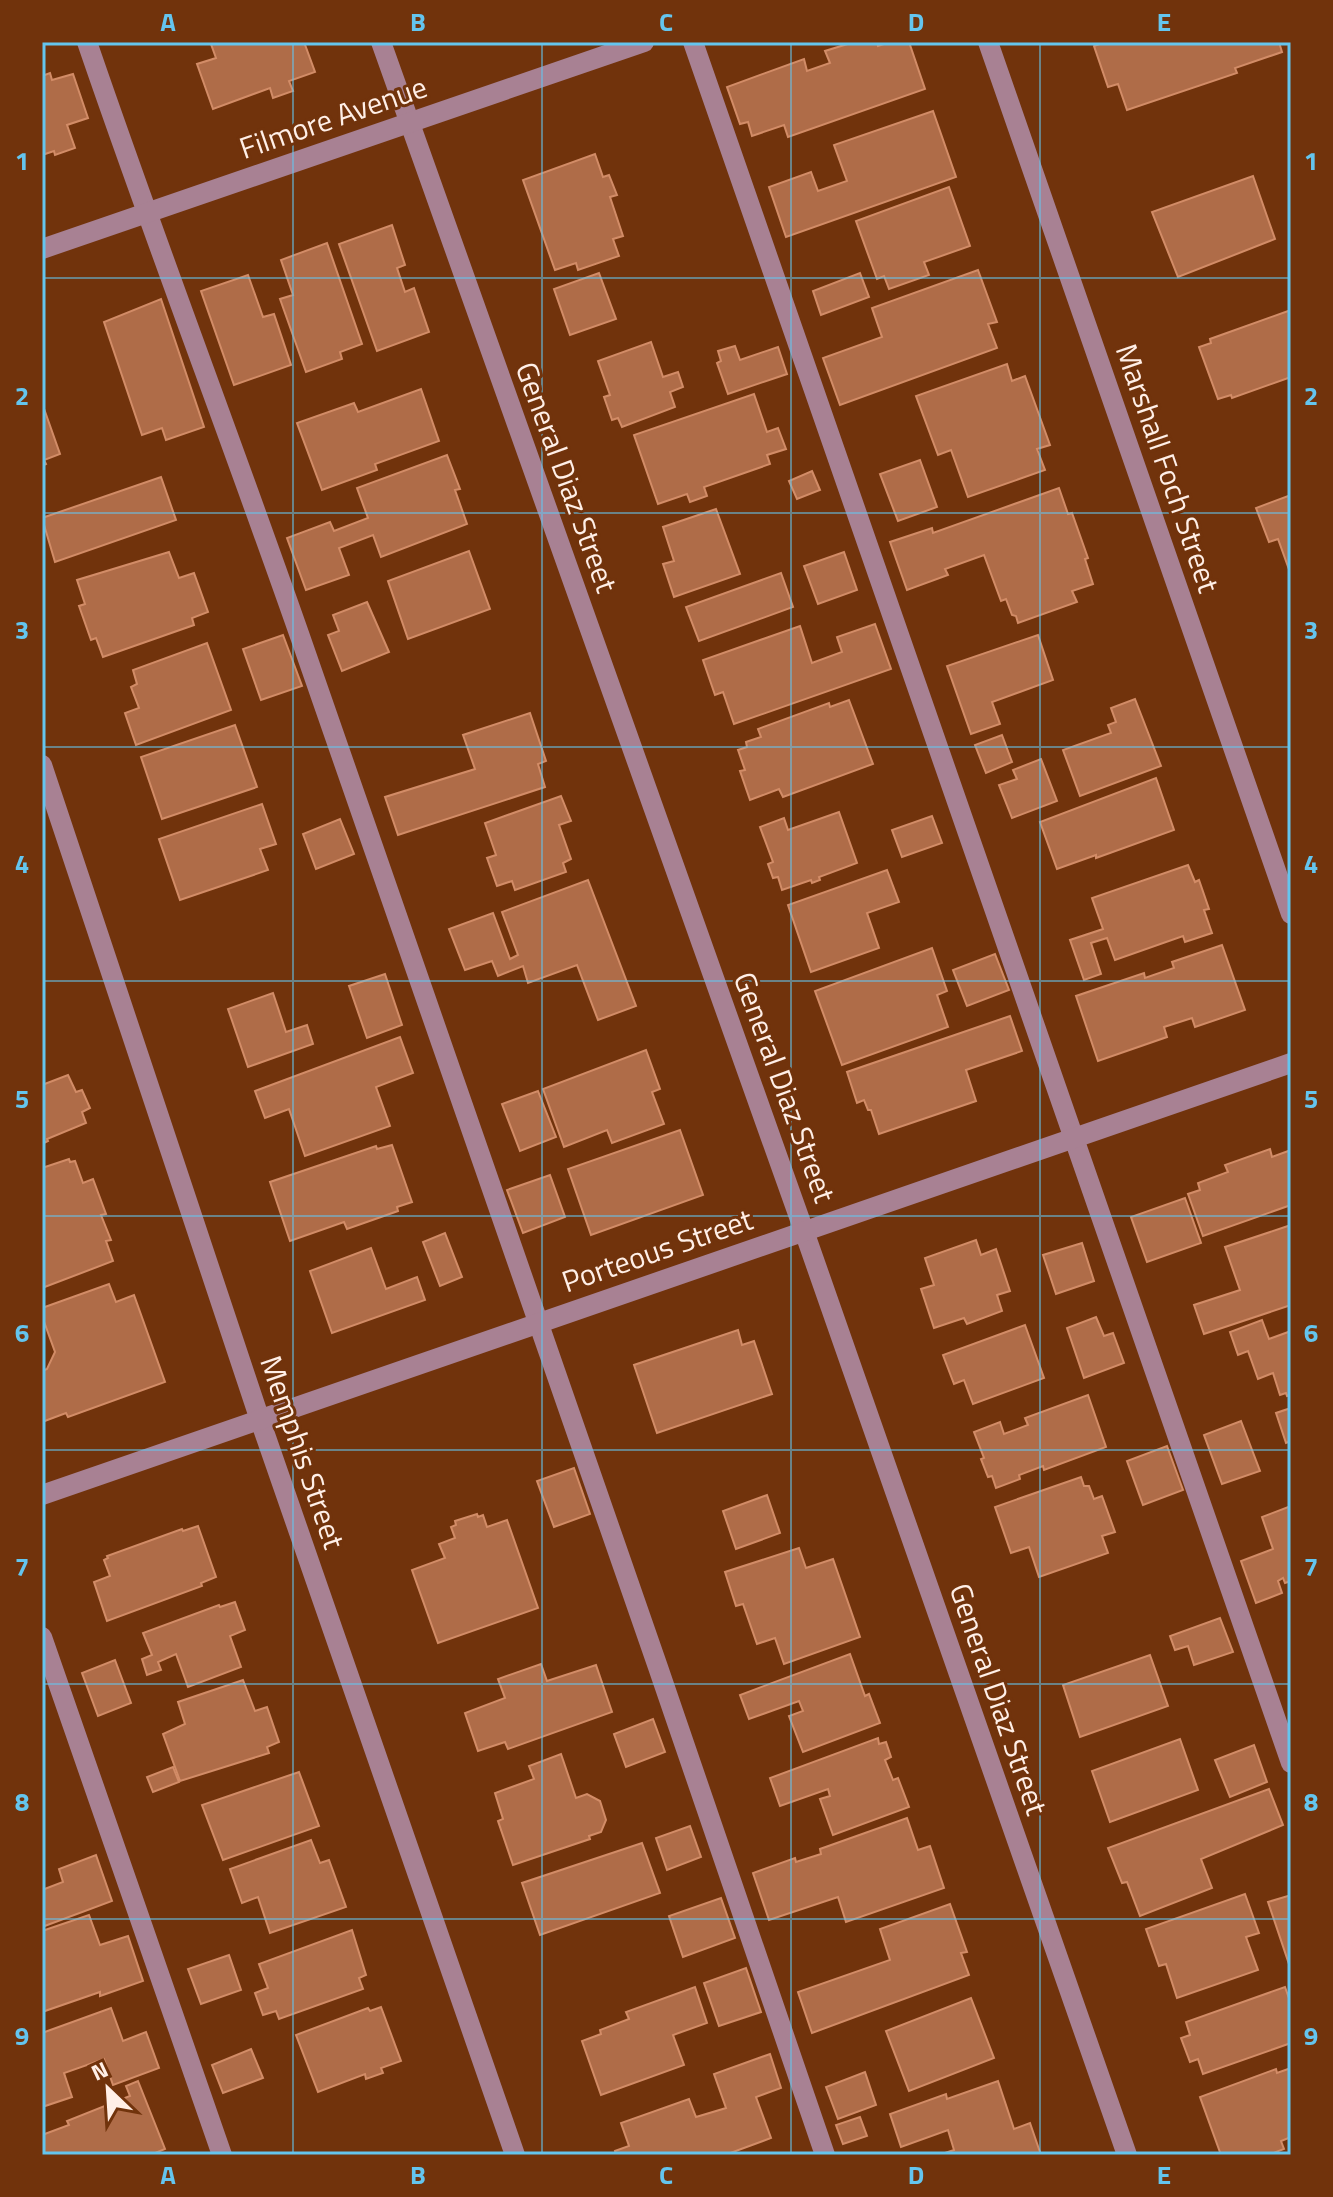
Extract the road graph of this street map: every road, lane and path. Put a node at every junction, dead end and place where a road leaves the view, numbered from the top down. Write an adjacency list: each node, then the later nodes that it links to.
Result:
1 (87, 42): 7 (street)
2 (381, 42): 6 (street, General Diaz Street)
3 (644, 42): 6 (street, Filmore Avenue)
4 (693, 42): 12 (street)
5 (988, 42): 10 (street, Marshall Foch Street)
6 (409, 123): 7 (street, Filmore Avenue); 13 (street, General Diaz Street)
7 (146, 213): 8 (street, Filmore Avenue); 14 (street)
8 (42, 249)
9 (42, 765): 15 (street, Memphis Street)
10 (1291, 914)
11 (1291, 1063): 12 (street, Porteous Street)
12 (1075, 1137): 13 (street, Porteous Street); 18 (street)
13 (804, 1231): 14 (street, Porteous Street); 22 (street, General Diaz Street)
14 (541, 1322): 15 (street, Porteous Street); 21 (street)
15 (260, 1420): 16 (street, Porteous Street); 20 (street, Memphis Street)
16 (42, 1495)
17 (42, 1637): 19 (street)
18 (1291, 1763)
19 (222, 2155)
20 (515, 2155)
21 (825, 2155)
22 (1127, 2155)

